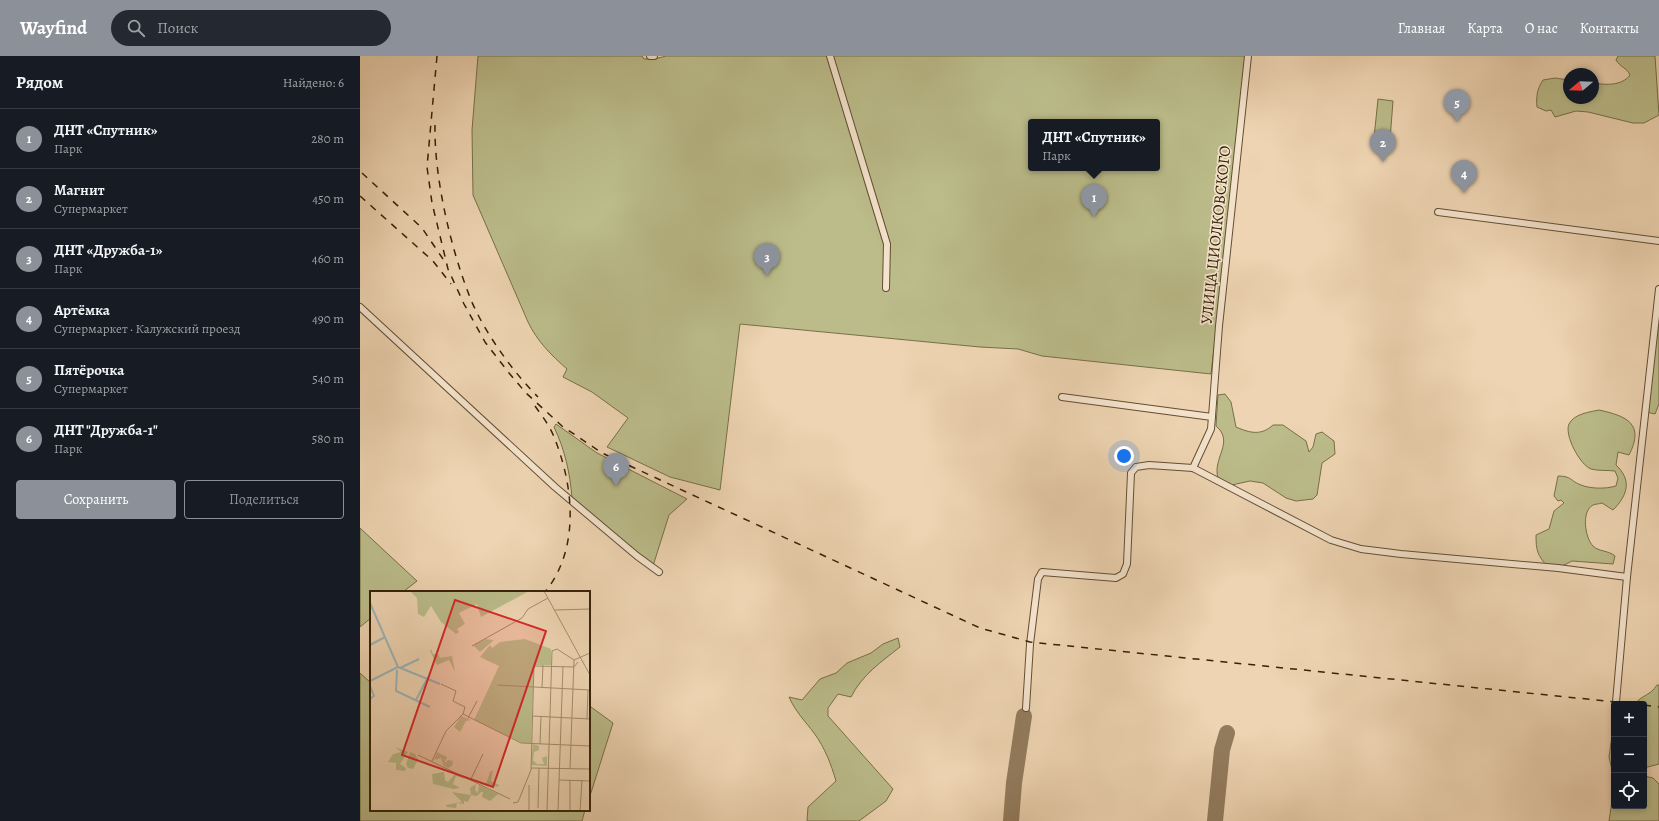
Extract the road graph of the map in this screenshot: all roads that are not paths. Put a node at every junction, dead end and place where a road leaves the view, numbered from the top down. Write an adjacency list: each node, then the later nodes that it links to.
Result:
1 (830, 56): 5 (street)
2 (1248, 56): 9 (street, УЛИЦА ЦИОЛКОВСКОГО)
3 (1438, 212): 4 (street)
4 (1659, 241)
5 (886, 288)
6 (1659, 289): 12 (street)
7 (360, 307): 11 (street)
8 (1062, 397): 9 (street)
9 (1212, 417): 10 (street, УЛИЦА ЦИОЛКОВСКОГО)
10 (1192, 468): 12 (street); 14 (street)
11 (659, 572)
12 (1627, 577): 13 (street)
13 (1616, 701)
14 (1026, 708)

